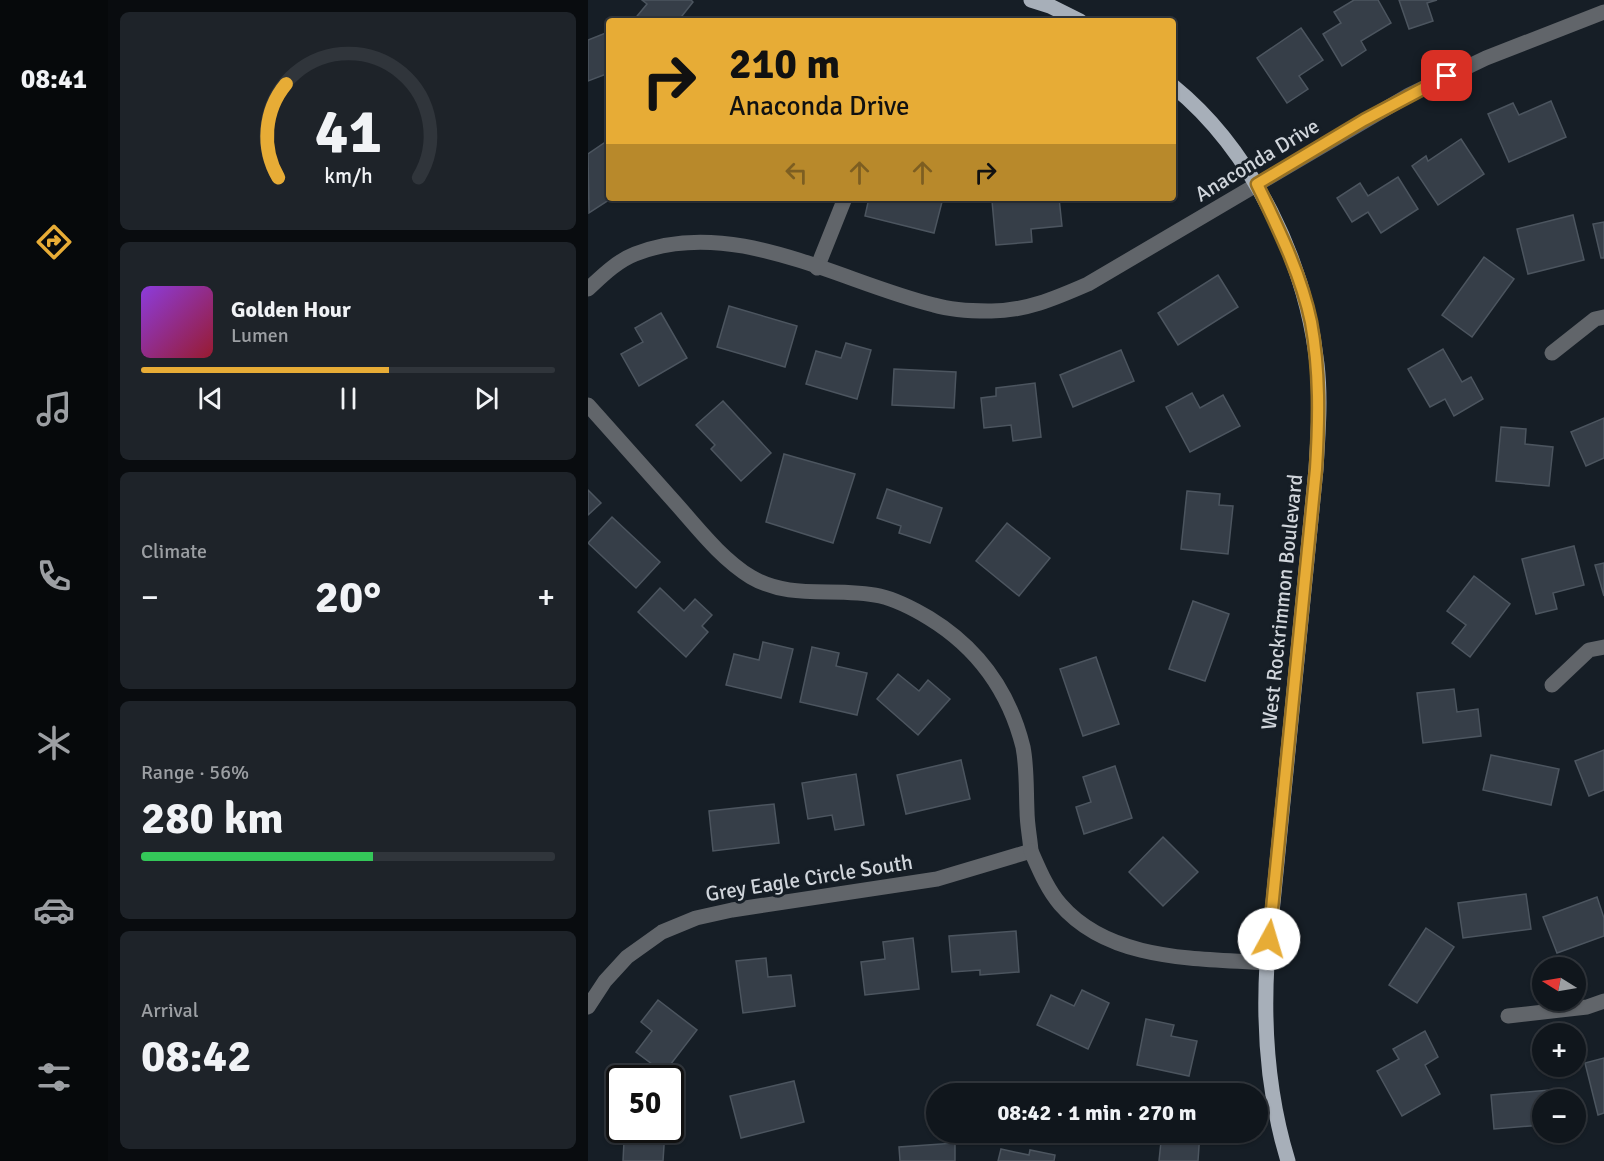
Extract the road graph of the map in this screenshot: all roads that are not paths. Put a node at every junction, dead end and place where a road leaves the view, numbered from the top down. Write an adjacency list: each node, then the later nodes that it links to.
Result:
1 (1031, 0): 3 (main road)
2 (1604, 12): 5 (street, Anaconda Drive)
3 (1074, 18)
4 (1176, 90): 5 (main road, West Rockrimmon Boulevard)
5 (1257, 184): 7 (street, Anaconda Drive); 15 (main road, West Rockrimmon Boulevard)
6 (844, 201): 7 (street)
7 (817, 268): 8 (street, Anaconda Drive)
8 (588, 289)
9 (1604, 317): 10 (street)
10 (1552, 353)
11 (588, 405): 14 (street)
12 (1604, 646): 13 (street)
13 (1552, 684)
14 (1031, 851): 15 (street); 17 (street, Grey Eagle Circle South)
15 (1267, 963): 19 (main road, West Rockrimmon Boulevard)
16 (1604, 1001): 18 (street)
17 (588, 1007)
18 (1509, 1016)
19 (1288, 1161)

